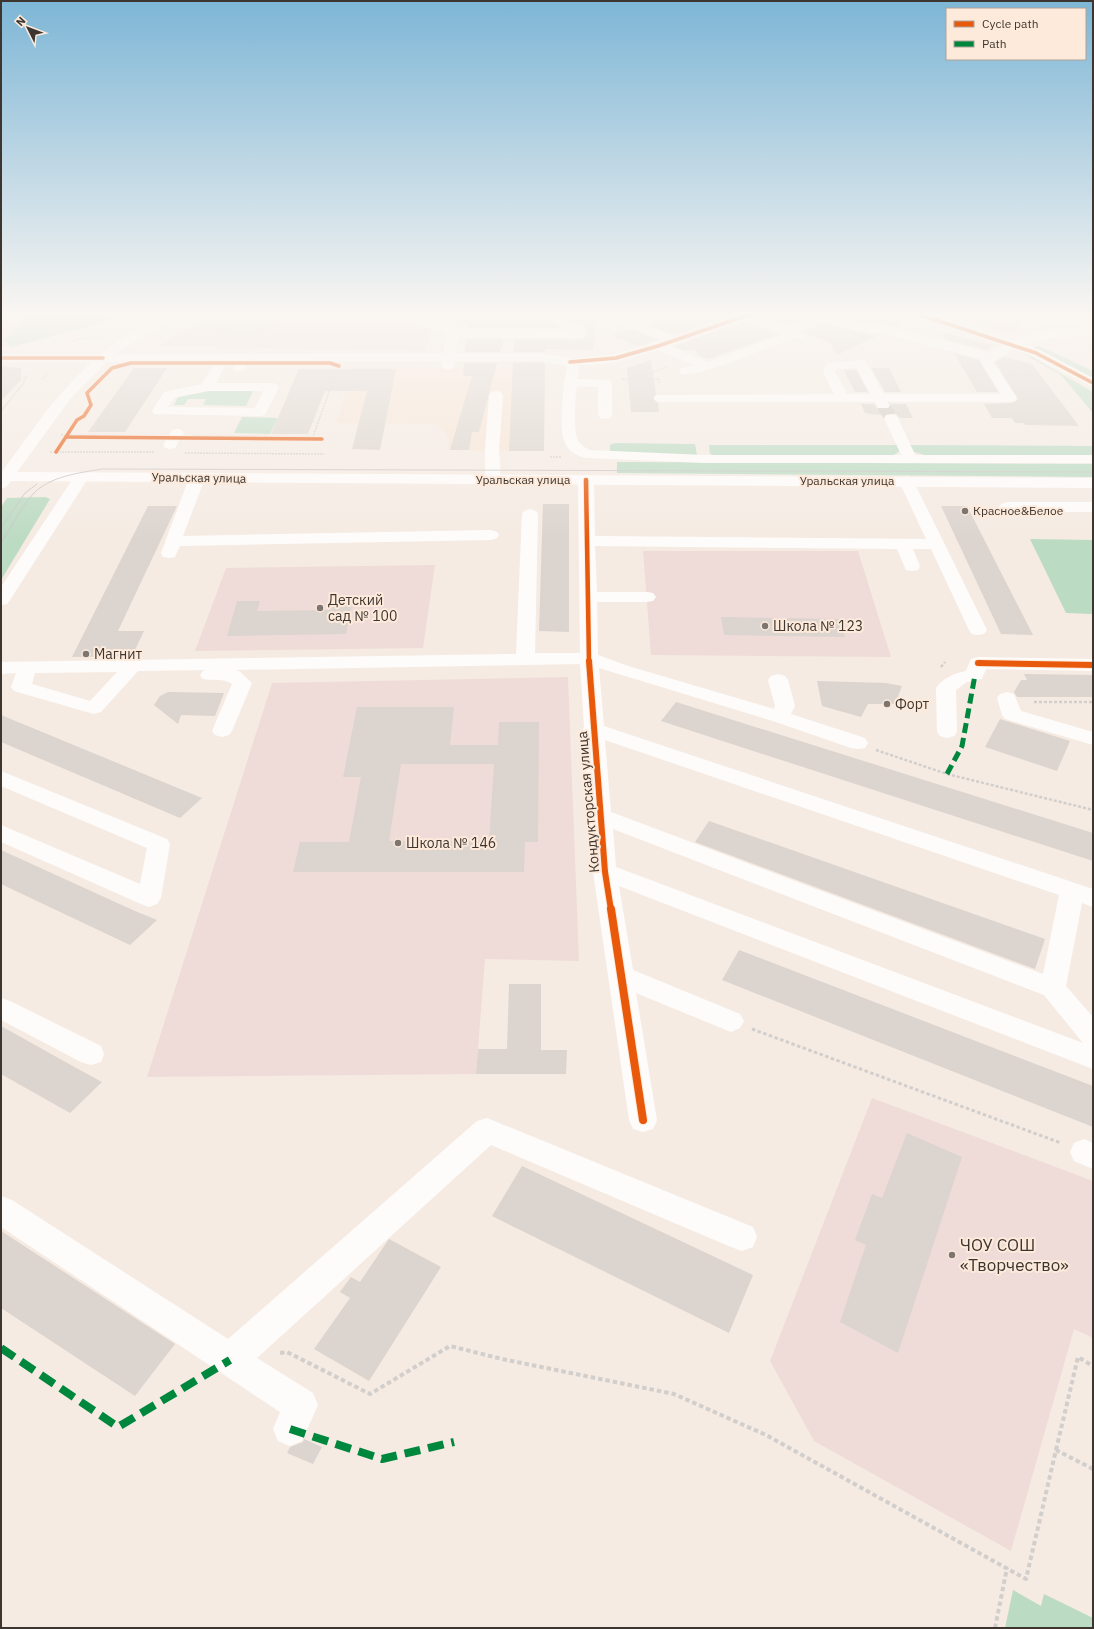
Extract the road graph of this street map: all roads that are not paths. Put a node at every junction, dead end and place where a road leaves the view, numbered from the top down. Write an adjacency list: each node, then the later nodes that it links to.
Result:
1 (71, 389): 19 (main road)
2 (200, 389): 3 (main road)
3 (271, 389)
4 (570, 389): 15 (main road, Уральская улица)
5 (605, 389): 13 (main road)
6 (838, 389): 11 (main road)
7 (875, 389): 12 (main road)
8 (1004, 389): 12 (main road)
9 (496, 395): 20 (main road)
10 (661, 398): 11 (main road)
11 (843, 398): 12 (main road)
12 (882, 402)
13 (605, 415)
14 (890, 418): 15 (main road)
15 (910, 459): 16 (main road, Уральская улица)
16 (1093, 459)
17 (81, 477): 18 (main road, Уральская улица); 19 (main road, Уральская улица); 34 (main road)
18 (197, 478): 20 (main road, Уральская улица); 27 (main road)
19 (3, 479)
20 (493, 480): 21 (main road, Уральская улица)
21 (586, 480): 22 (main road, Уральская улица); 28 (main road, Кондукторская улица)
22 (907, 481): 23 (main road, Уральская улица); 30 (main road)
23 (1093, 482)
24 (1007, 507): 25 (main road)
25 (1093, 507)
26 (530, 514): 37 (main road)
27 (491, 536)
28 (586, 541): 29 (main road); 32 (main road, Кондукторская улица)
29 (903, 544): 30 (main road); 31 (main road)
30 (937, 544): 35 (main road)
31 (912, 566)
32 (587, 597): 33 (main road); 36 (main road, Кондукторская улица)
33 (647, 597)
34 (1, 600)
35 (978, 630)
36 (589, 658): 37 (main road); 44 (main road); 45 (main road, Кондукторская улица)
37 (525, 659): 39 (main road)
38 (1093, 664): 47 (main road)
39 (142, 666): 41 (main road); 41 (main road); 46 (main road)
40 (1, 668): 41 (main road)
41 (28, 668)
42 (778, 680): 44 (main road)
43 (1007, 698): 48 (main road)
44 (780, 717): 49 (main road)
45 (594, 729): 51 (main road, Кондукторская улица); 54 (main road)
46 (222, 731)
47 (947, 732)
48 (1093, 739)
49 (858, 743)
50 (1, 778): 52 (main road)
51 (601, 816): 53 (main road, Кондукторская улица); 56 (main road)
52 (1, 833)
53 (606, 872): 55 (main road, Кондукторская улица); 61 (main road)
54 (1083, 895): 56 (main road)
55 (621, 976): 58 (main road); 62 (main road, Кондукторская улица)
56 (1052, 988): 59 (main road)
57 (1, 1008): 60 (main road)
58 (731, 1021)
59 (1093, 1036)
60 (91, 1054)
61 (1093, 1058)
62 (643, 1120)
63 (1, 1210): 65 (main road)
64 (742, 1238): 65 (main road)
65 (230, 1360): 66 (main road)
66 (290, 1429)

